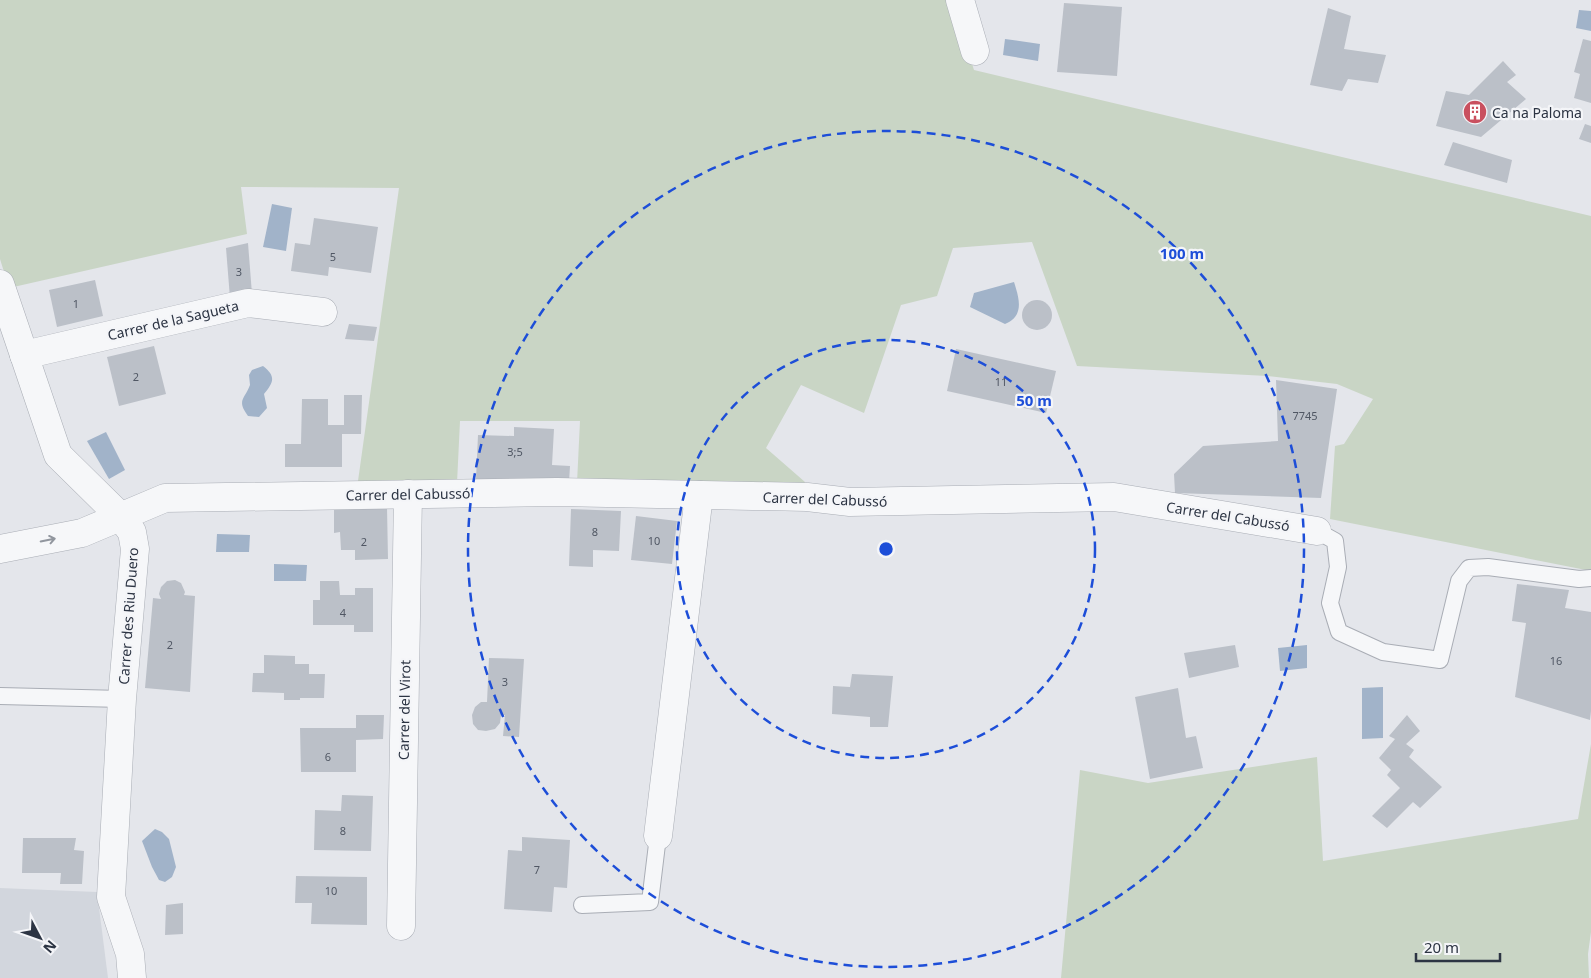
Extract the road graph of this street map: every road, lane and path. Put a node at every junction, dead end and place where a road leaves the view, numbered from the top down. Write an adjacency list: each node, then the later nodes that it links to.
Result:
1 (960, 0): 2 (street)
2 (975, 51)
3 (0, 284): 5 (street, Carrer des Riu Duero)
4 (323, 312): 5 (street, Carrer de la Sagueta)
5 (24, 355): 8 (street, Carrer des Riu Duero)
6 (408, 494): 7 (street, Carrer del Cabussó); 8 (street, Carrer del Cabussó); 16 (street, Carrer del Virot)
7 (699, 495): 9 (street, Carrer del Cabussó); 14 (street)
8 (120, 516): 10 (street, Carrer del Cabussó, one-way to 8); 13 (street, Carrer des Riu Duero)
9 (1317, 531): 11 (lane, Carrer del Cabussó)
10 (0, 549)
11 (1591, 578)
12 (0, 696): 13 (lane)
13 (122, 698): 17 (street, Carrer des Riu Duero)
14 (658, 836): 15 (lane)
15 (582, 906)
16 (401, 926)
17 (131, 966)

